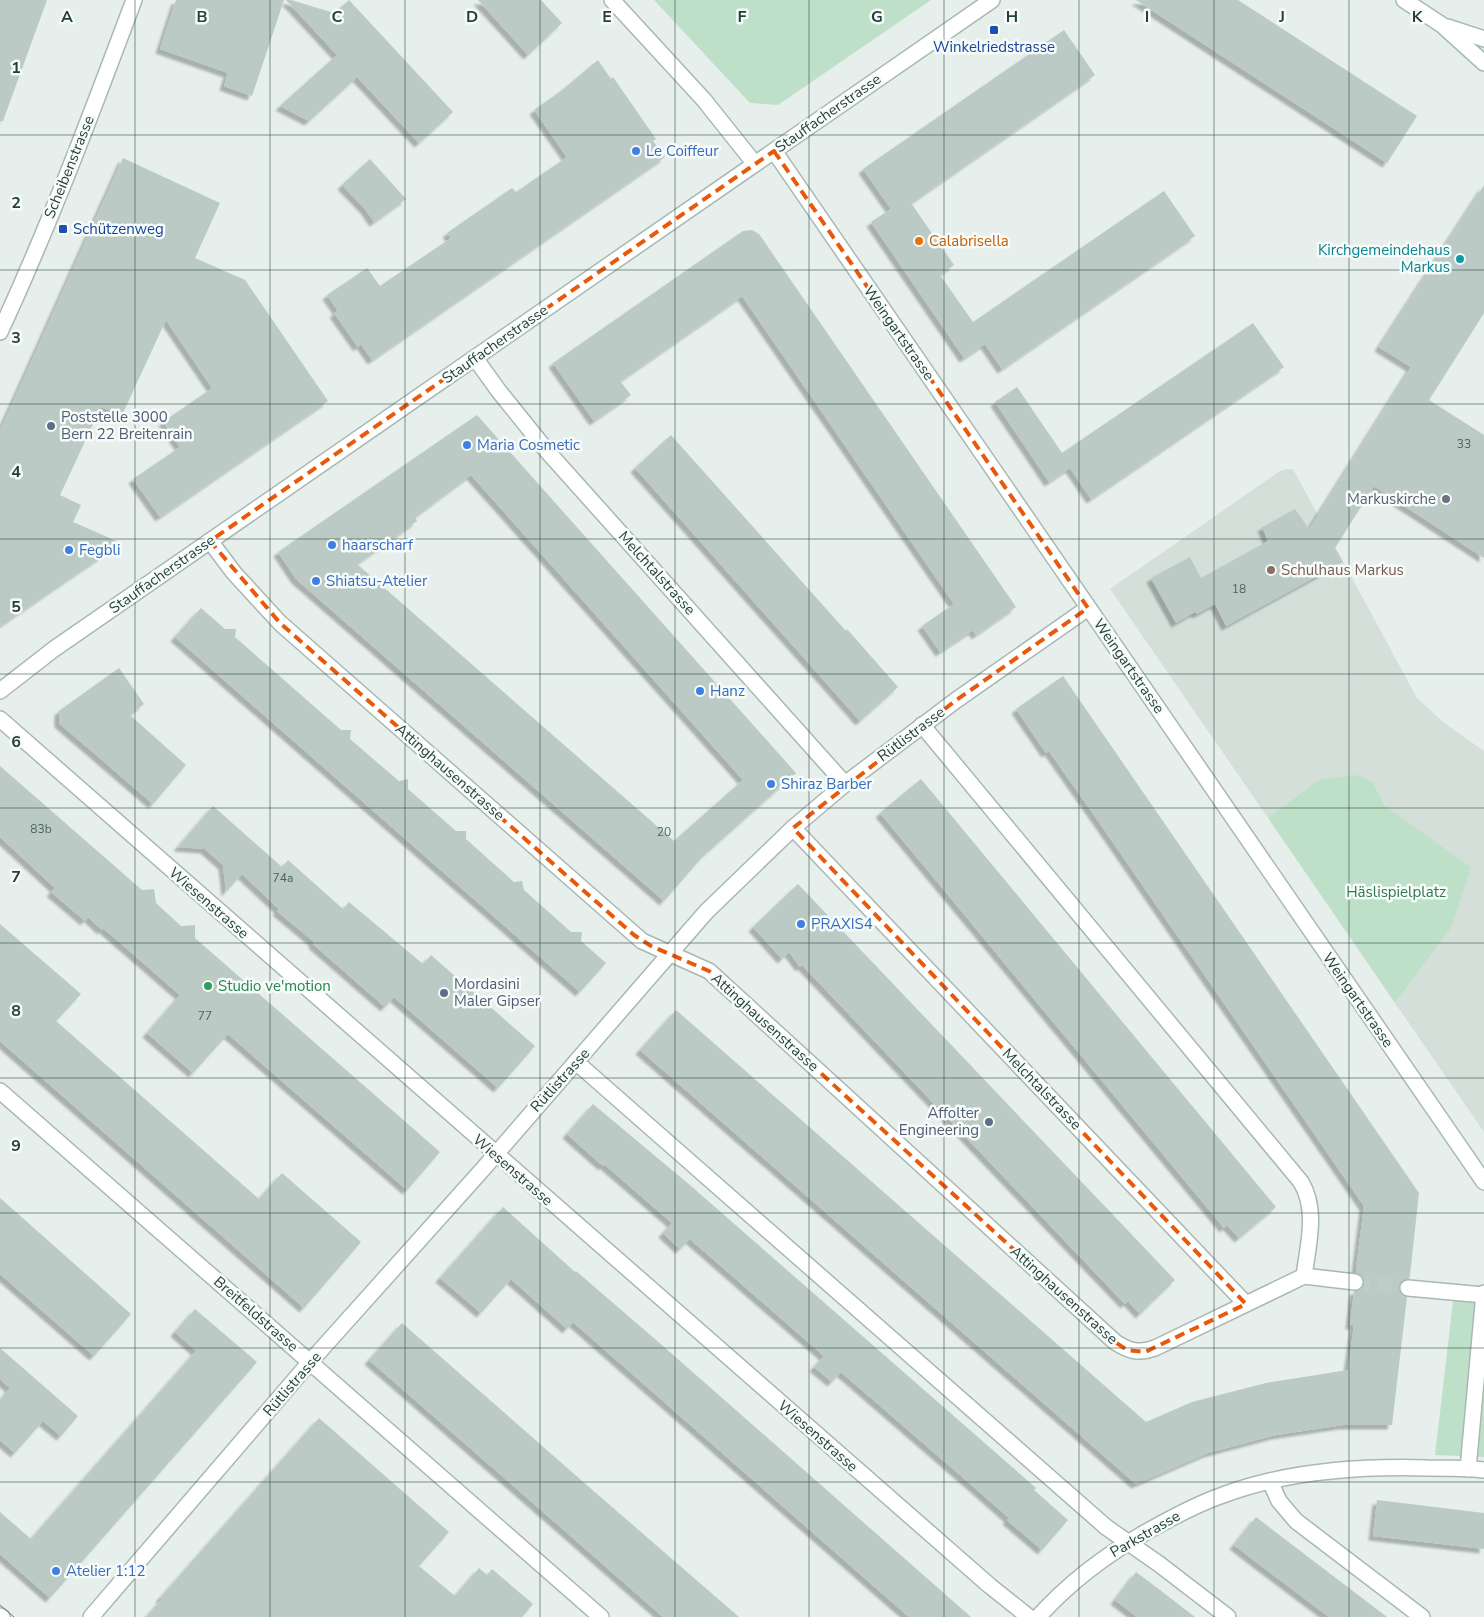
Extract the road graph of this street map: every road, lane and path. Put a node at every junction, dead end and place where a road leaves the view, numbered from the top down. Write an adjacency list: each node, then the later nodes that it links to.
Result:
1 (134, 0): 10 (street, Scheibenstrasse)
2 (612, 0): 9 (street)
3 (992, 0): 8 (street, Stauffacherstrasse)
4 (1404, 0): 5 (street)
5 (1442, 25): 6 (street); 7 (street)
6 (1484, 39)
7 (1484, 63)
8 (774, 151): 9 (street, Stauffacherstrasse); 13 (street, Weingartstrasse)
9 (755, 164): 11 (street, Stauffacherstrasse)
10 (0, 332)
11 (475, 358): 12 (street, Stauffacherstrasse); 17 (street, Melchtalstrasse)
12 (210, 541): 14 (street, Stauffacherstrasse); 19 (street, Attinghausenstrasse)
13 (1088, 608): 16 (street, Rütlistrasse); 23 (street, Weingartstrasse)
14 (0, 691)
15 (0, 719): 22 (street, Wiesenstrasse)
16 (922, 725): 17 (street, Rütlistrasse); 24 (street)
17 (845, 784): 18 (street, Rütlistrasse)
18 (793, 828): 19 (street, Rütlistrasse); 28 (street, Melchtalstrasse)
19 (668, 954): 20 (street, Rütlistrasse); 28 (street, Attinghausenstrasse)
20 (576, 1062): 22 (street, Rütlistrasse); 33 (street)
21 (0, 1091): 29 (street, Breitfeldstrasse)
22 (495, 1154): 29 (street, Rütlistrasse); 36 (street, Wiesenstrasse)
23 (1484, 1182)
24 (1304, 1276): 25 (street); 28 (street)
25 (1355, 1282)
26 (1408, 1288): 27 (street)
27 (1484, 1294): 30 (street)
28 (1246, 1304)
29 (310, 1362): 34 (street, Rütlistrasse); 35 (street, Breitfeldstrasse)
30 (1468, 1469): 31 (street, Parkstrasse); 32 (street, Parkstrasse)
31 (1484, 1470)
32 (1270, 1481): 33 (street, Parkstrasse); 39 (street)
33 (1128, 1542): 37 (street, Parkstrasse); 38 (street)
34 (92, 1617)
35 (601, 1617)
36 (1029, 1617)
37 (1038, 1617)
38 (1228, 1617)
39 (1422, 1617)

